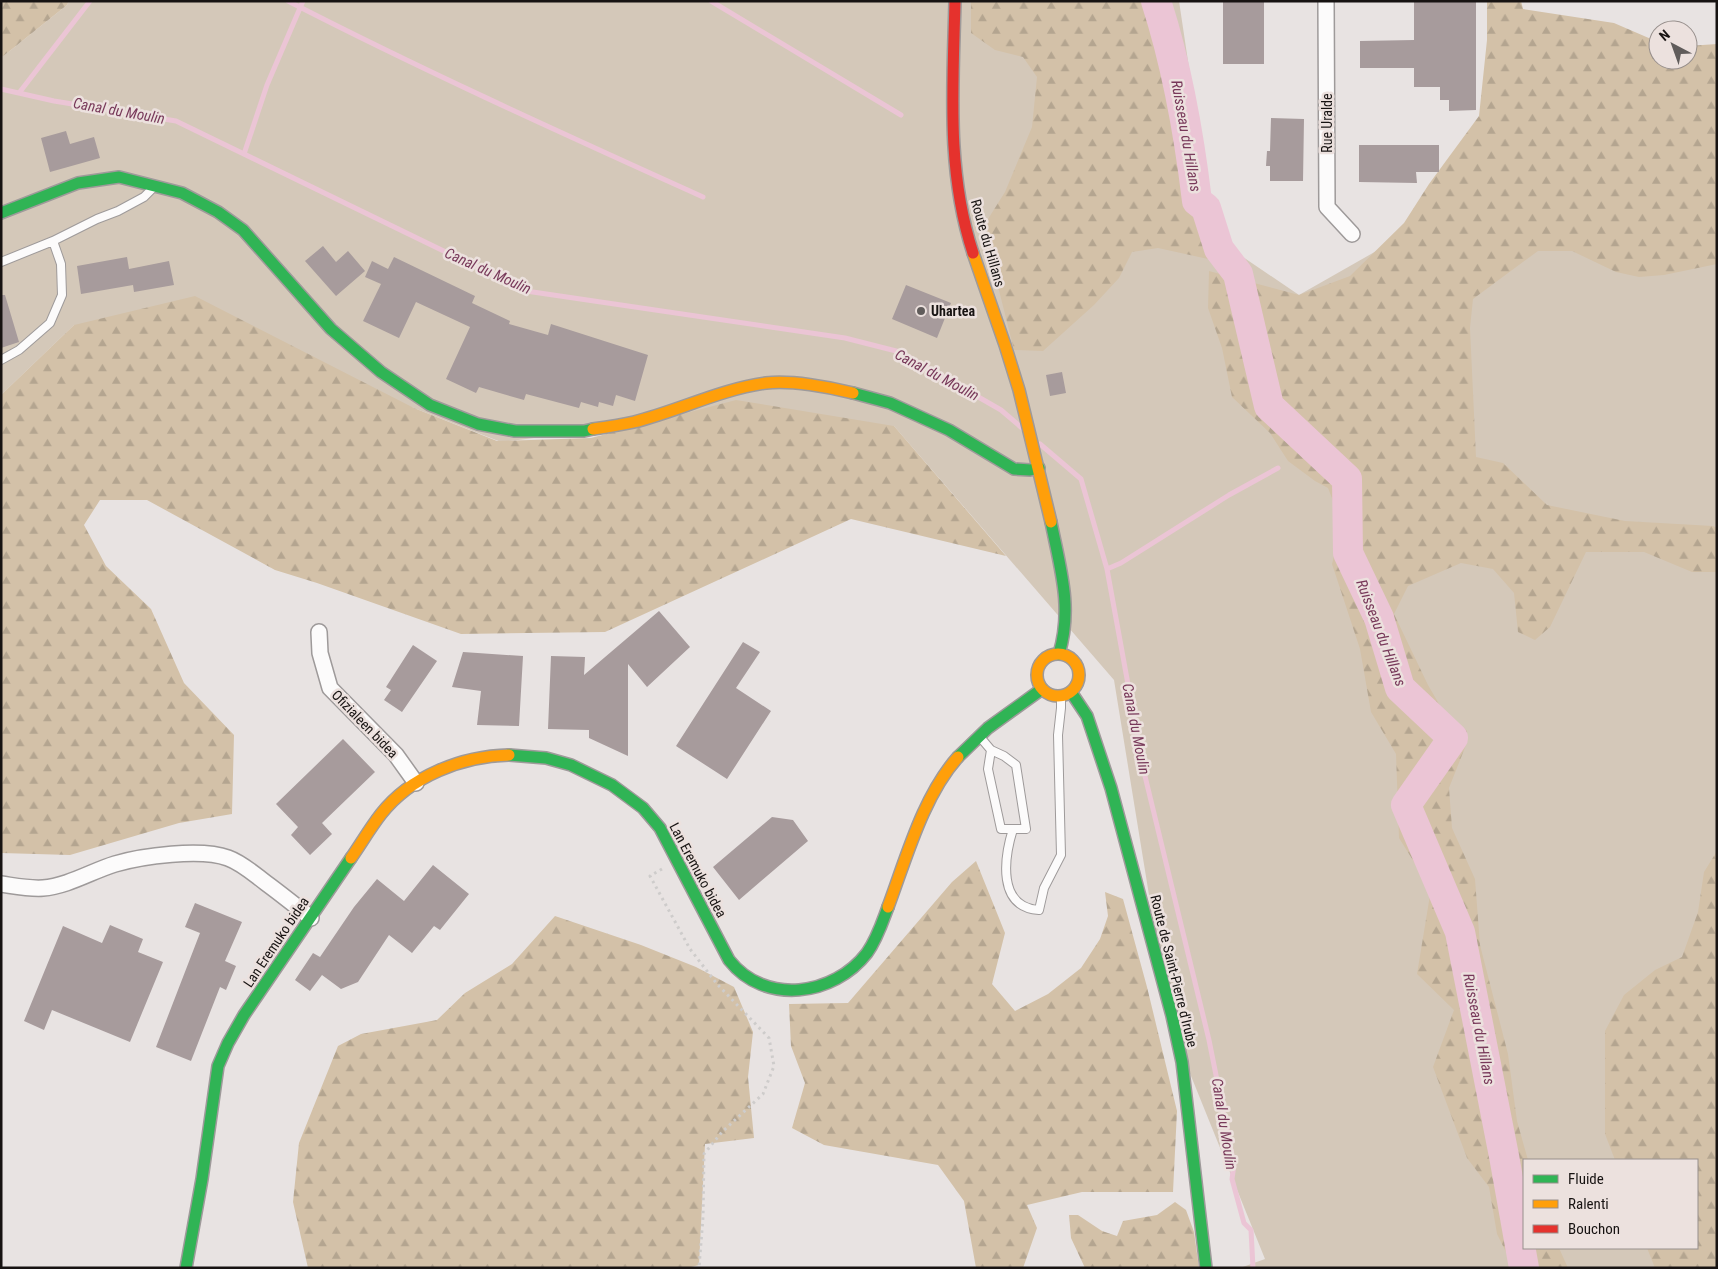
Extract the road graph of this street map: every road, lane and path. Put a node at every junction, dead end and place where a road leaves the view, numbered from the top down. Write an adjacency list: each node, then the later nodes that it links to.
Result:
1 (955, 1): 9 (street, Route du Hillans)
2 (1326, 1): 5 (street, Rue Uralde)
3 (155, 185): 4 (street); 6 (lane); 9 (street)
4 (1, 213)
5 (1352, 234)
6 (53, 241): 7 (lane); 8 (lane)
7 (1, 262)
8 (1, 360)
9 (1039, 468): 11 (street)
10 (319, 632): 16 (street, Ofizialeen bidea)
11 (1059, 654): 12 (street); 13 (street)
12 (1042, 689): 13 (street); 14 (street, Lan Eremuko bidea)
13 (1066, 694): 17 (lane); 23 (street, Route de Saint-Pierre d'Irube)
14 (980, 736): 15 (lane); 18 (street, Lan Eremuko bidea)
15 (991, 750): 17 (lane); 17 (lane)
16 (416, 782): 18 (street, Lan Eremuko bidea); 20 (street, Lan Eremuko bidea)
17 (1013, 829)
18 (677, 860): 22 (path)
19 (1, 884): 20 (street)
20 (311, 918): 21 (street, Lan Eremuko bidea)
21 (186, 1268)
22 (699, 1268)
23 (1206, 1268)

